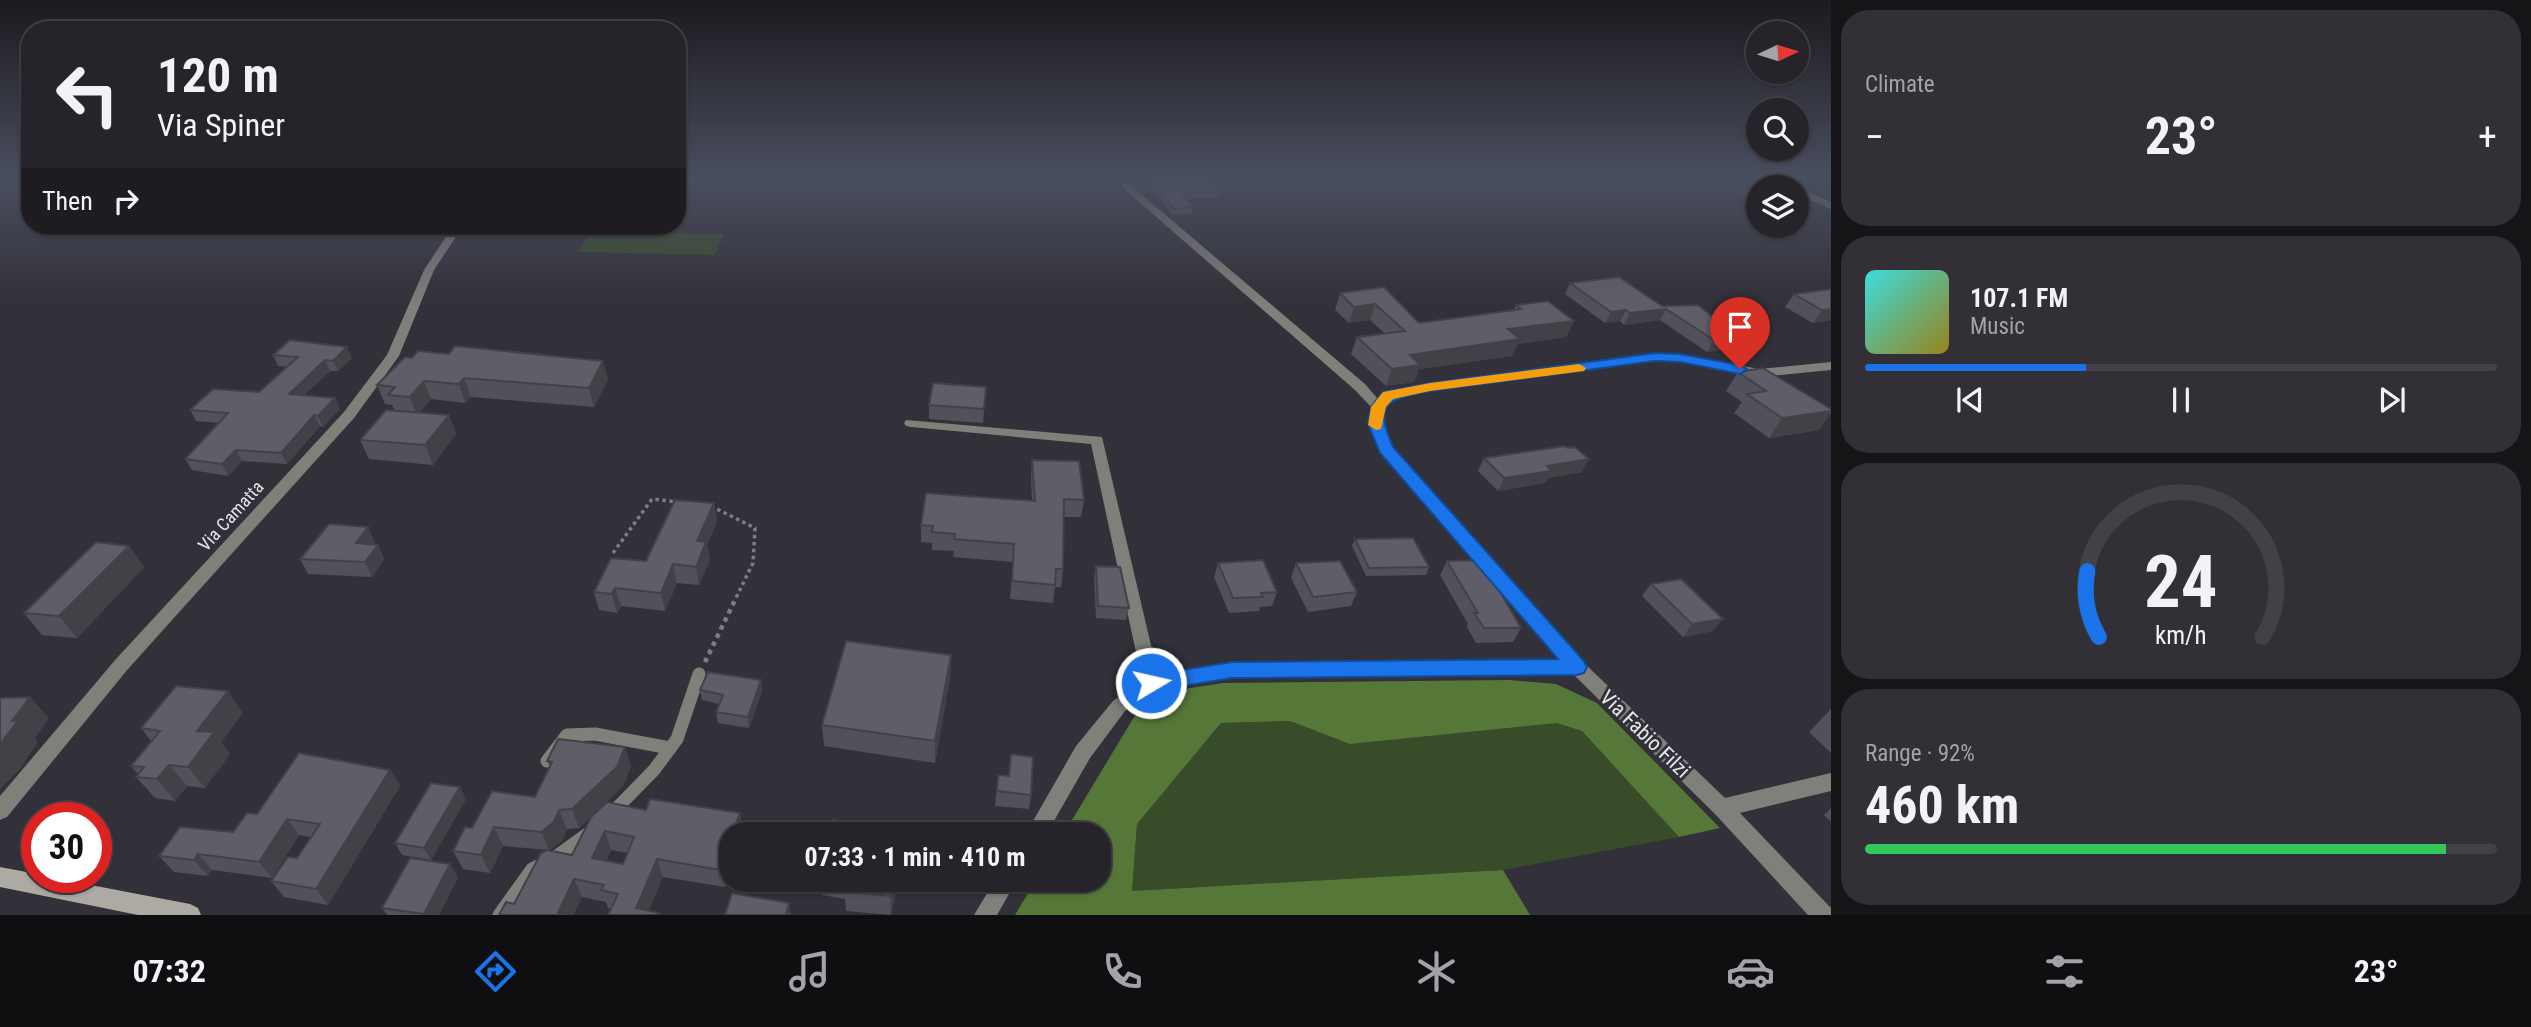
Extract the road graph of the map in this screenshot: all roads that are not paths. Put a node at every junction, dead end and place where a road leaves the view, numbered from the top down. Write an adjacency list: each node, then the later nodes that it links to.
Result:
1 (1165, 220): 4 (street)
2 (452, 235): 13 (street, Via Camatta)
3 (1831, 366): 4 (street)
4 (1378, 407): 6 (street, Via Fabio Filzi)
5 (911, 423): 8 (street)
6 (1577, 667): 8 (street); 12 (street, Via Fabio Filzi)
7 (699, 674): 9 (lane)
8 (1151, 683): 14 (street)
9 (670, 748): 10 (lane); 19 (lane)
10 (547, 761)
11 (1831, 782): 12 (street)
12 (1722, 808): 17 (street, Via Fabio Filzi)
13 (0, 811)
14 (1043, 822)
15 (0, 877): 18 (main road)
16 (999, 892): 20 (street)
17 (1825, 912)
18 (190, 915)
19 (499, 915)
20 (985, 915)

